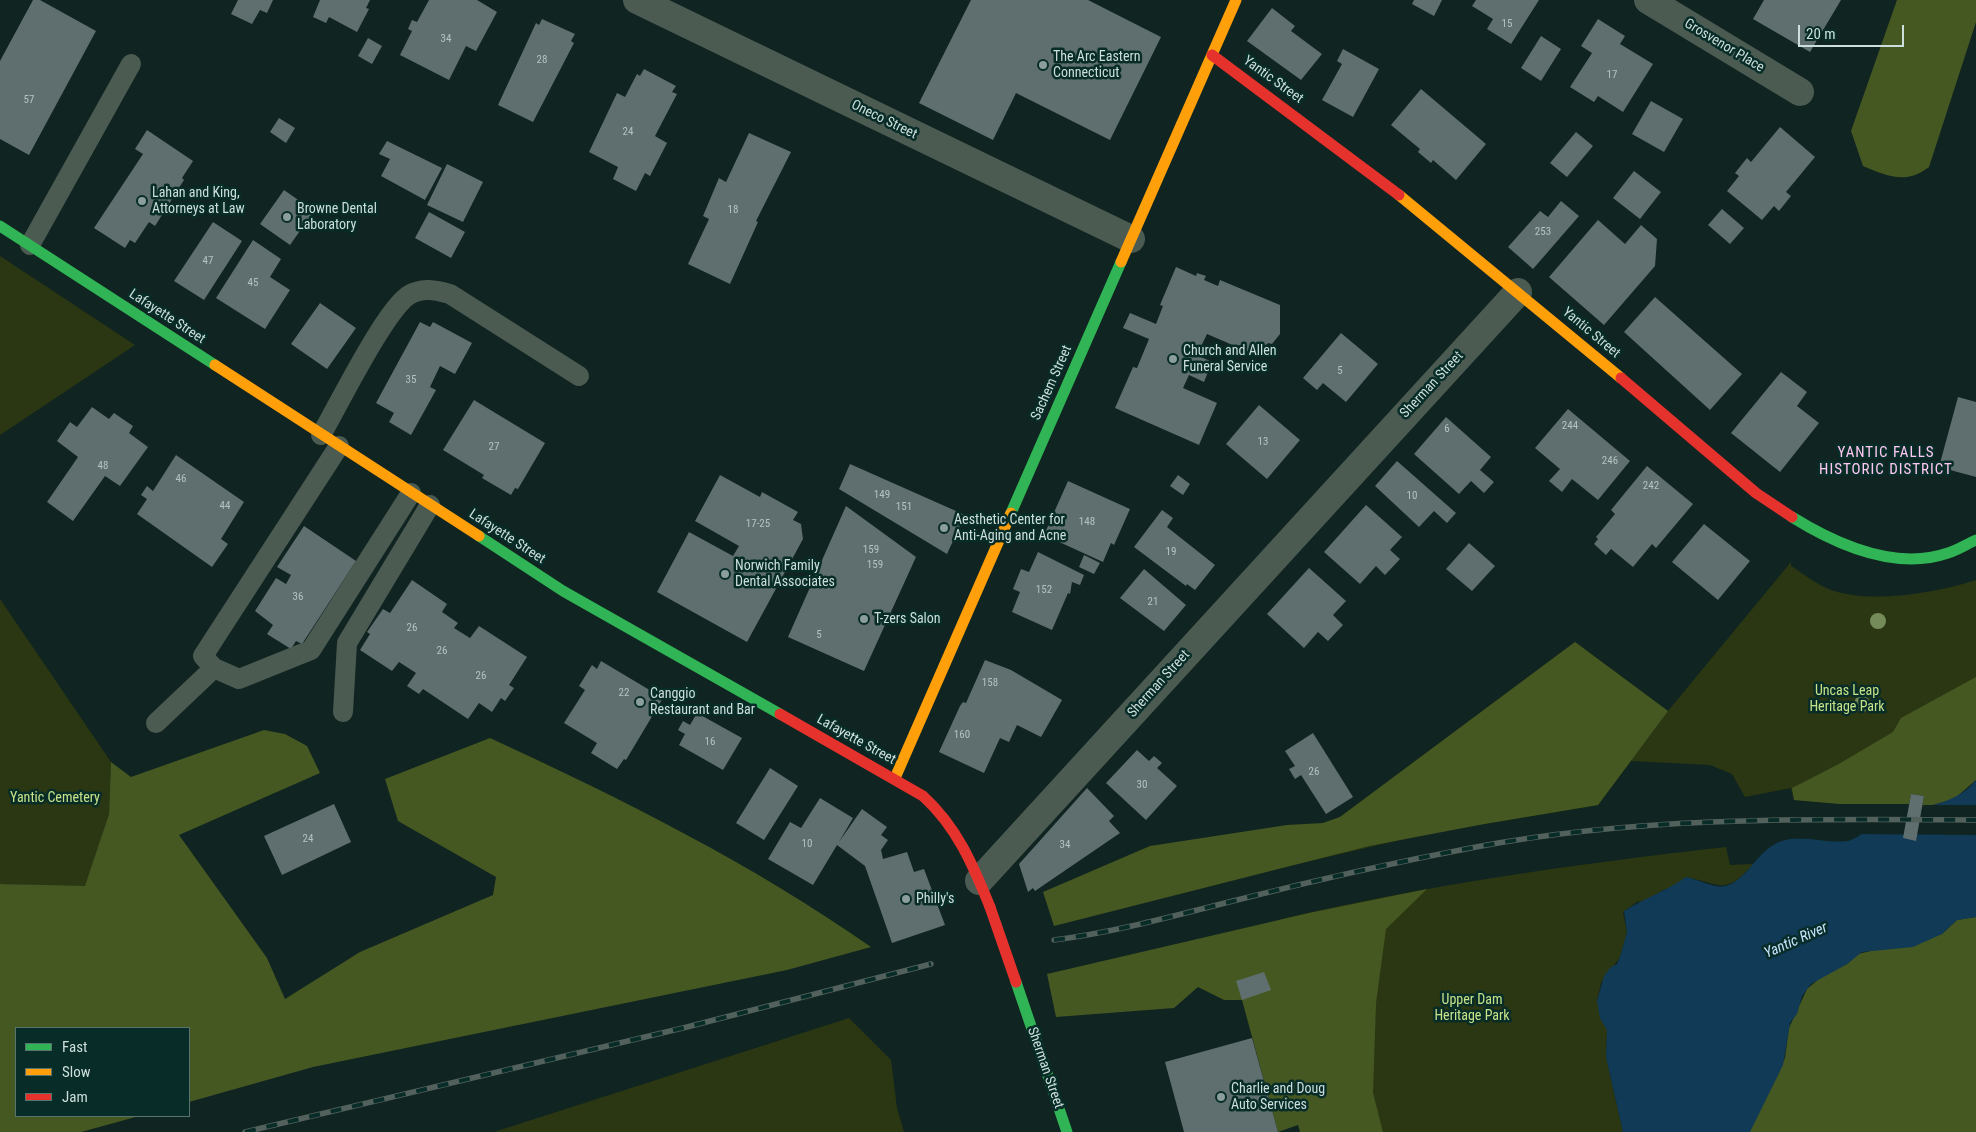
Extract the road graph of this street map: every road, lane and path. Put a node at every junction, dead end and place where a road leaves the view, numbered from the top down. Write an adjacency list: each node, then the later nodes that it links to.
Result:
1 (637, 0): 8 (street, Oneco Street)
2 (1236, 0): 4 (street, Sachem Street)
3 (1648, 0): 6 (street, Grosvenor Place)
4 (1212, 55): 8 (street, Sachem Street); 10 (street, Yantic Street)
5 (131, 64): 9 (lane)
6 (1800, 92)
7 (0, 226): 9 (street, Lafayette Street)
8 (1131, 239): 20 (street, Sachem Street)
9 (30, 245): 12 (street, Lafayette Street)
10 (1518, 292): 16 (street, Yantic Street); 21 (street, Sherman Street)
11 (579, 376): 12 (lane)
12 (321, 435): 13 (street, Lafayette Street)
13 (339, 446): 14 (street, Lafayette Street); 17 (lane)
14 (411, 493): 15 (street, Lafayette Street); 17 (lane)
15 (430, 506): 18 (lane); 20 (street, Lafayette Street)
16 (1976, 540)
17 (214, 668): 19 (lane)
18 (343, 712)
19 (156, 723)
20 (895, 778): 21 (street, Lafayette Street)
21 (979, 881): 22 (street, Sherman Street, bridge)
22 (1067, 1132)

